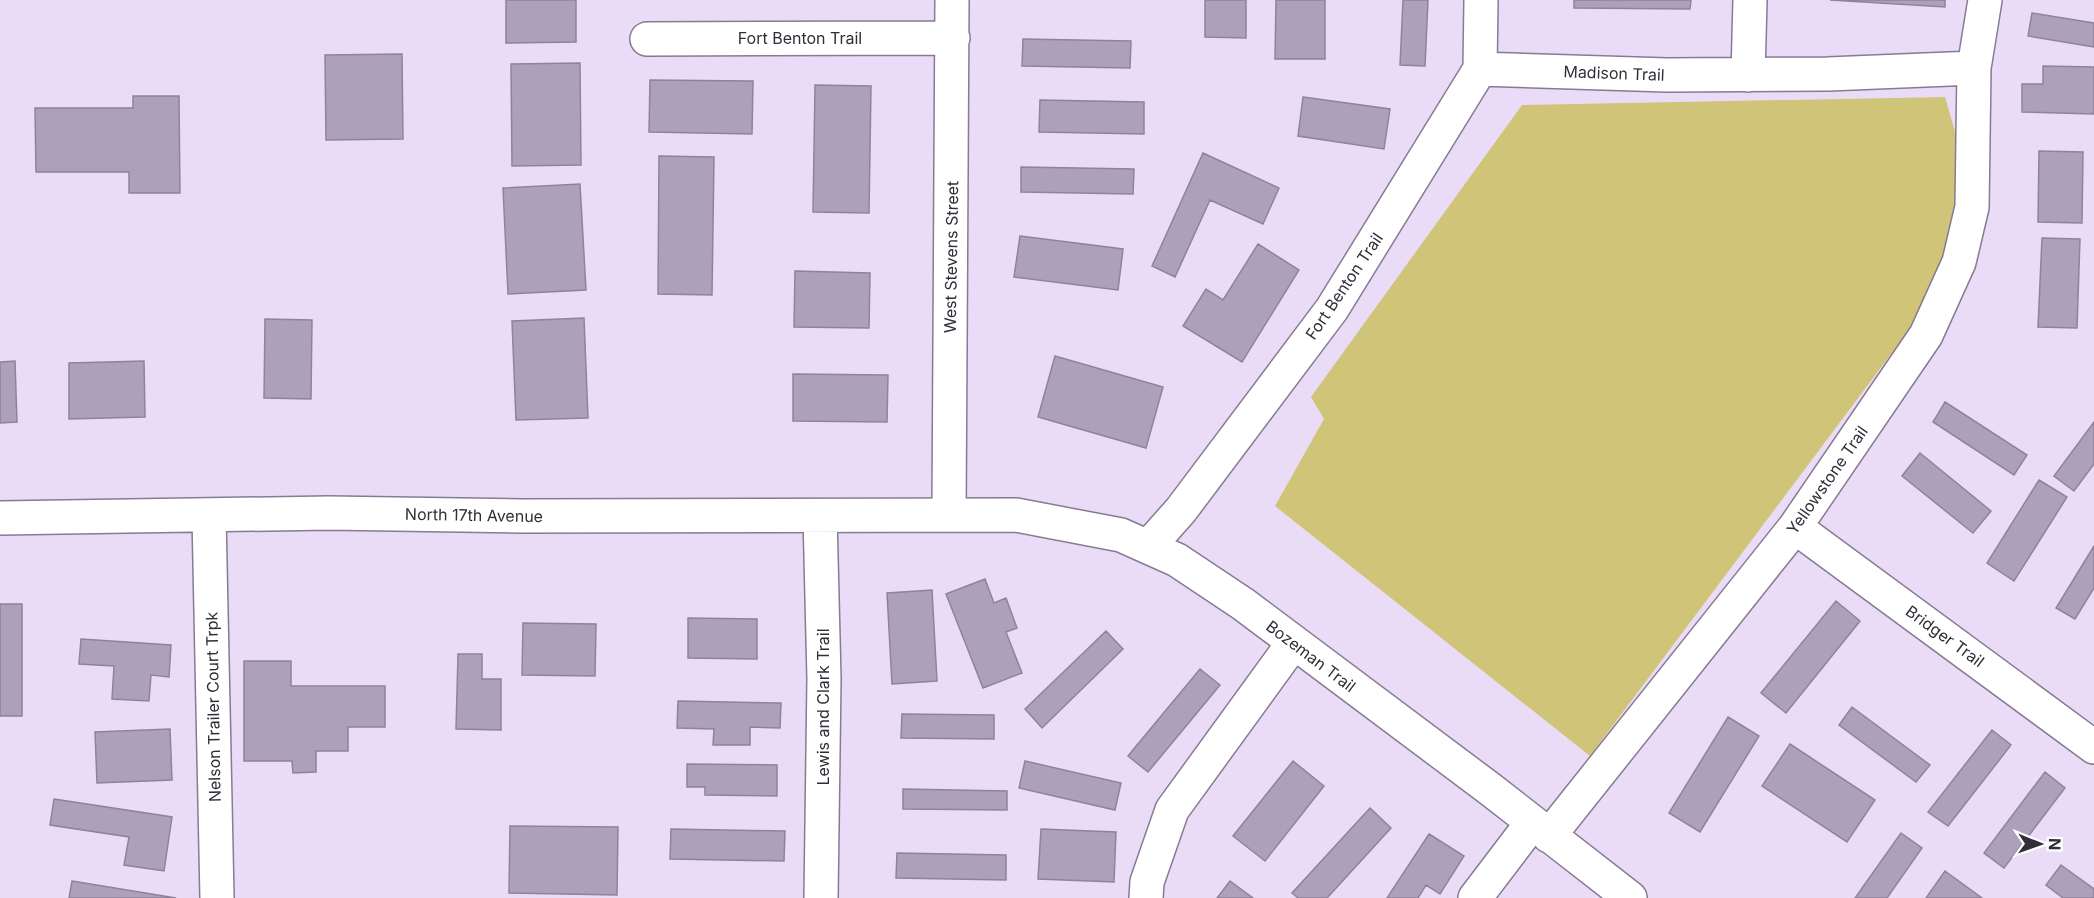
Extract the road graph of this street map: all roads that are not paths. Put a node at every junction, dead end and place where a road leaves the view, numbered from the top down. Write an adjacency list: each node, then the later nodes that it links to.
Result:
1 (952, 0): 5 (street, West Stevens Street)
2 (1481, 0): 8 (street)
3 (1750, 0): 9 (street)
4 (1985, 0): 7 (street, Yellowstone Trail)
5 (953, 38): 6 (street, Fort Benton Trail); 10 (street, West Stevens Street)
6 (647, 39)
7 (1974, 68): 9 (street, Madison Trail); 14 (street, Yellowstone Trail)
8 (1480, 69): 9 (street, Madison Trail); 15 (street, Fort Benton Trail)
9 (1748, 75)
10 (949, 515): 12 (street, North 17th Avenue); 15 (street, Bozeman Trail)
11 (209, 516): 12 (street, North 17th Avenue); 13 (street, North 17th Avenue); 19 (street, Nelson Trailer Court Trpk)
12 (820, 516): 20 (street, Lewis and Clark Trail)
13 (0, 518)
14 (1795, 527): 17 (street, Bridger Trail); 18 (street, Yellowstone Trail)
15 (1149, 546): 16 (street, Bozeman Trail)
16 (1294, 642): 18 (street, Bozeman Trail); 21 (street)
17 (2094, 747)
18 (1540, 830): 22 (street, Yellowstone Trail); 23 (street, Bozeman Trail)
19 (218, 898)
20 (821, 898)
21 (1146, 898)
22 (1475, 898)
23 (1630, 898)

